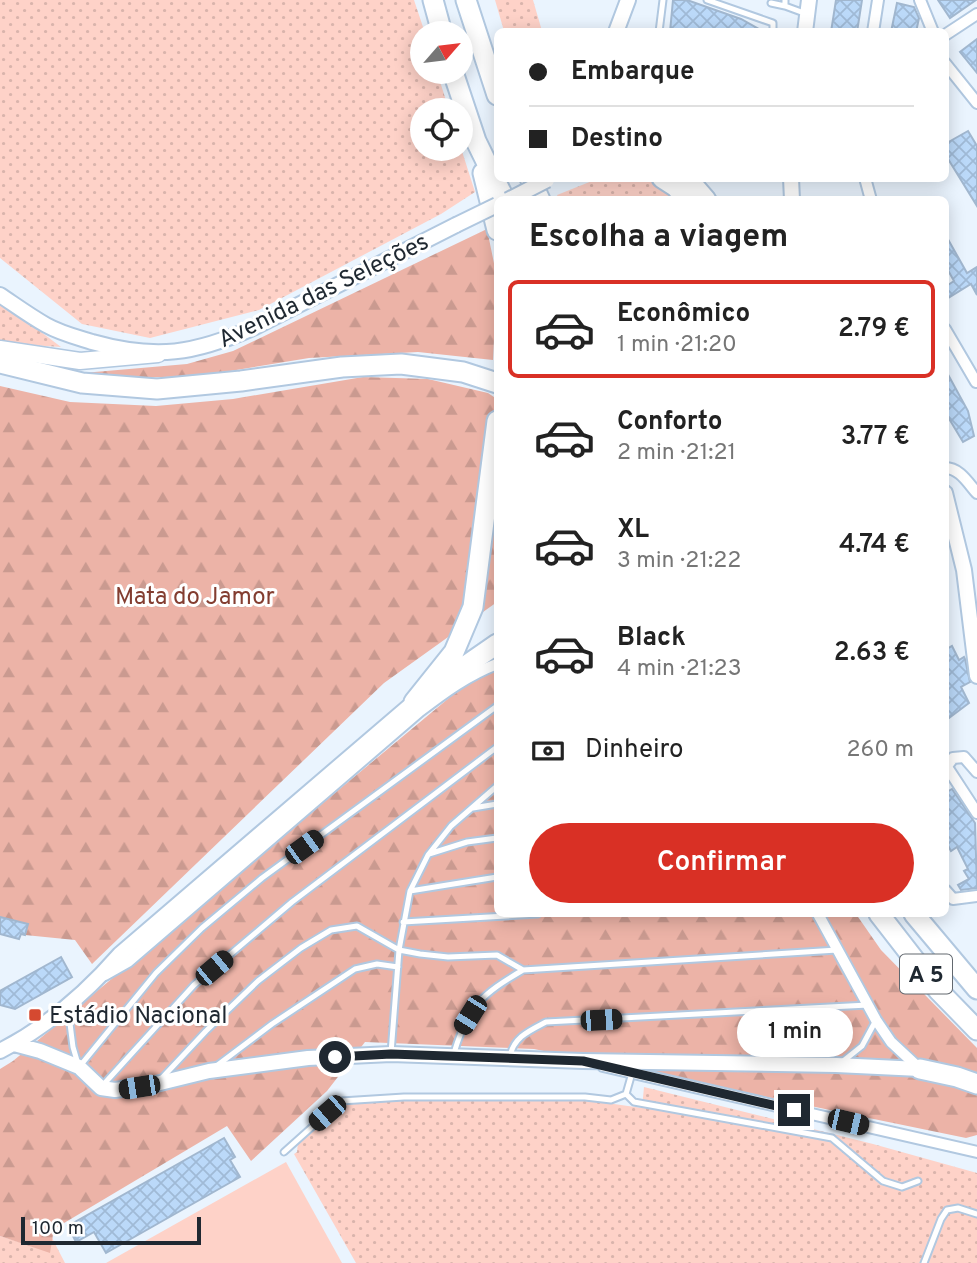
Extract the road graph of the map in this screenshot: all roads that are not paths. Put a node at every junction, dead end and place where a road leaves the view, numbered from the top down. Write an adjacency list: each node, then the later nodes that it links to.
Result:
1 (433, 0): 12 (highway)
2 (466, 0): 22 (highway)
3 (629, 0): 13 (street)
4 (663, 0): 14 (lane)
5 (707, 0): 15 (lane)
6 (878, 0): 17 (street)
7 (920, 0): 18 (street)
8 (785, 3): 9 (lane); 10 (lane)
9 (771, 4)
10 (808, 7): 16 (street)
11 (977, 14): 19 (street)
12 (439, 21)
13 (620, 28)
14 (660, 28)
15 (773, 28)
16 (805, 28)
17 (874, 28)
18 (931, 28)
19 (949, 32)
20 (949, 68): 23 (street)
21 (457, 84): 24 (highway)
22 (494, 86)
23 (977, 103)
24 (476, 141): 25 (highway); 33 (highway)
25 (494, 176)
26 (539, 182): 29 (street, bridge)
27 (668, 182): 30 (highway)
28 (690, 182): 31 (highway)
29 (513, 196)
30 (684, 196)
31 (703, 196)
32 (494, 206): 39 (street, Avenida das Seleções, bridge)
33 (494, 217)
34 (0, 287): 36 (street, Avenida das Seleções)
35 (0, 295): 36 (street, Avenida das Seleções)
36 (25, 311): 39 (street, Avenida das Seleções)
37 (949, 336): 42 (street)
38 (0, 349): 39 (main road)
39 (158, 354)
40 (0, 363): 41 (highway)
41 (494, 382)
42 (976, 382)
43 (494, 443): 50 (highway)
44 (949, 468): 45 (street)
45 (977, 493)
46 (949, 509): 49 (street)
47 (494, 646): 50 (highway)
48 (494, 665): 75 (street)
49 (977, 676)
50 (414, 702): 75 (street)
51 (494, 708): 88 (lane)
52 (494, 749): 94 (lane)
53 (949, 762): 55 (street)
54 (949, 770): 59 (street)
55 (977, 772)
56 (494, 789): 58 (lane)
57 (494, 804): 58 (lane)
58 (473, 808): 61 (lane)
59 (977, 813)
60 (494, 838): 61 (lane)
61 (428, 855): 63 (lane)
62 (494, 877): 63 (lane)
63 (410, 891): 70 (lane)
64 (949, 894): 65 (street)
65 (977, 896)
66 (494, 917): 70 (lane)
67 (820, 917): 72 (street)
68 (881, 917): 80 (highway, A 5)
69 (917, 917): 76 (highway, A 5)
70 (403, 922): 71 (lane)
71 (399, 950): 73 (lane); 74 (lane); 92 (lane)
72 (837, 950): 74 (lane); 78 (street)
73 (398, 967): 83 (lane); 90 (lane)
74 (523, 970): 84 (lane)
75 (99, 978): 77 (street)
76 (977, 989)
77 (67, 1005): 81 (street); 88 (lane)
78 (868, 1005): 79 (street); 85 (lane)
79 (876, 1020): 87 (lane); 89 (street)
80 (977, 1030)
81 (14, 1044): 82 (street); 88 (street)
82 (0, 1051)
83 (391, 1054): 84 (street); 90 (street)
84 (454, 1055): 85 (street)
85 (510, 1058): 86 (street)
86 (583, 1061): 87 (street); 91 (street)
87 (836, 1065): 89 (street)
88 (79, 1067): 94 (street)
89 (920, 1069): 93 (highway)
90 (209, 1071): 92 (street)
91 (632, 1073): 95 (lane); 97 (street)
92 (156, 1084): 94 (street)
93 (977, 1084)
94 (101, 1088)
95 (626, 1094): 96 (lane); 98 (lane)
96 (284, 1152)
97 (977, 1152)
98 (918, 1181)
99 (977, 1214): 100 (lane)
100 (924, 1263)

